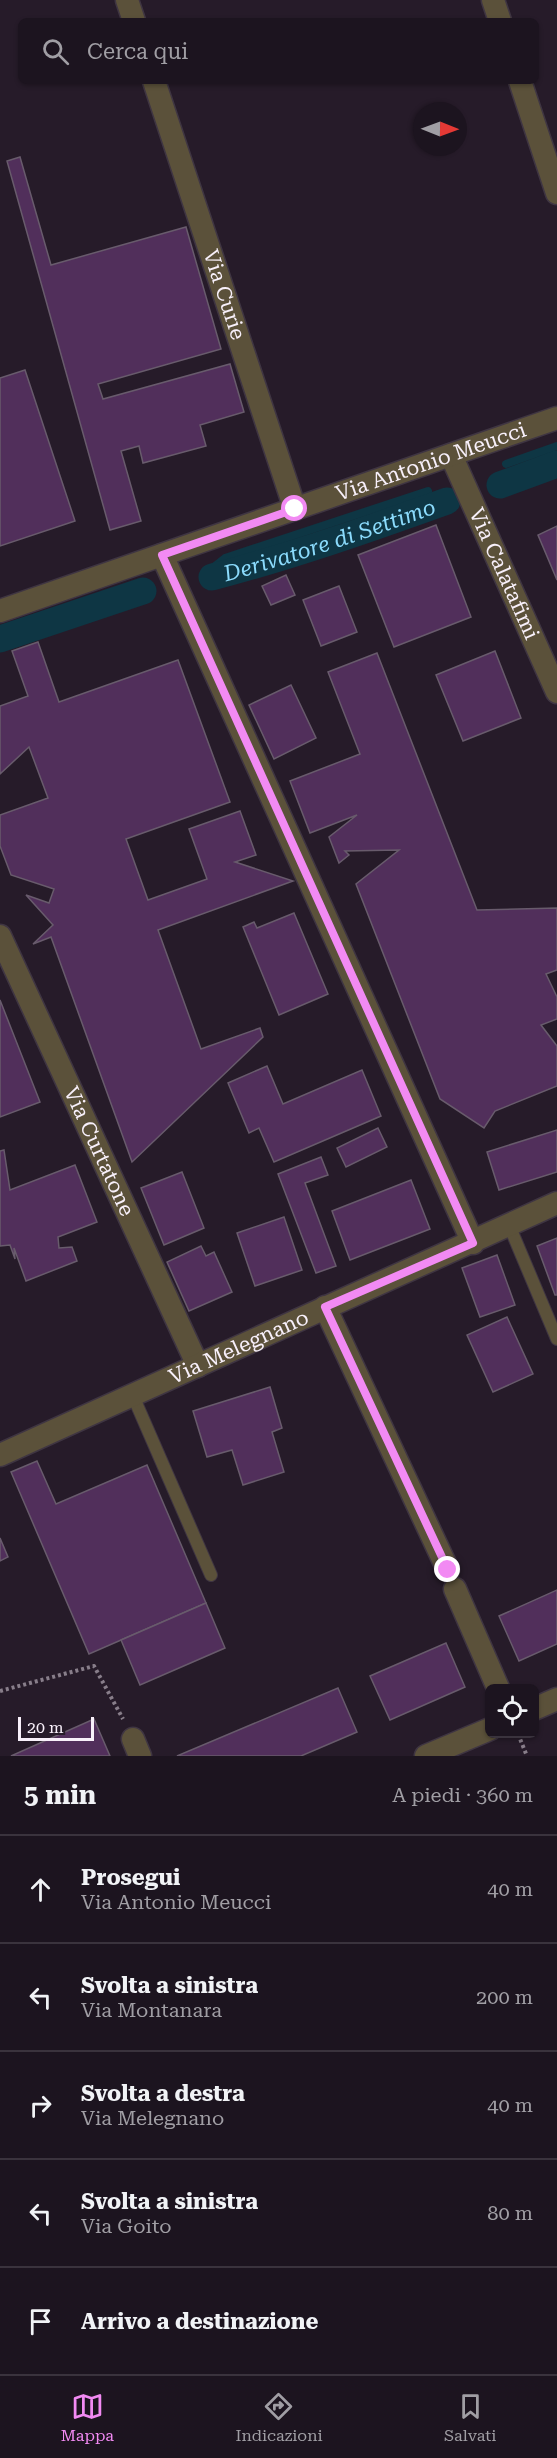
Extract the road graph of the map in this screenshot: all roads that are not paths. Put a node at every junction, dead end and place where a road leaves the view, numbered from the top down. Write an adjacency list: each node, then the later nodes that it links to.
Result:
1 (127, 0): 3 (street)
2 (493, 0): 4 (street)
3 (133, 18)
4 (499, 18)
5 (155, 84): 10 (street, Via Curie)
6 (521, 84): 7 (street)
7 (557, 193)
8 (557, 418): 9 (street, Via Antonio Meucci)
9 (451, 455): 10 (street, Via Antonio Meucci); 13 (street, Via Calatafimi)
10 (295, 509): 11 (street, Via Antonio Meucci)
11 (162, 555): 12 (street, Via Antonio Meucci); 17 (street)
12 (0, 611)
13 (557, 692)
14 (0, 936): 20 (street, Via Curtatone)
15 (557, 1203): 16 (street, Via Melegnano)
16 (508, 1225): 17 (street, Via Melegnano); 19 (lane)
17 (473, 1243): 18 (street, Via Melegnano)
18 (325, 1307): 20 (street, Via Melegnano); 24 (street)
19 (557, 1339)
20 (198, 1366): 21 (street, Via Melegnano)
21 (133, 1396): 22 (street, Via Melegnano); 23 (lane)
22 (0, 1455)
23 (211, 1575)
24 (496, 1684)
25 (557, 1700): 26 (street)
26 (539, 1707)
27 (485, 1731): 28 (street)
28 (426, 1756)

